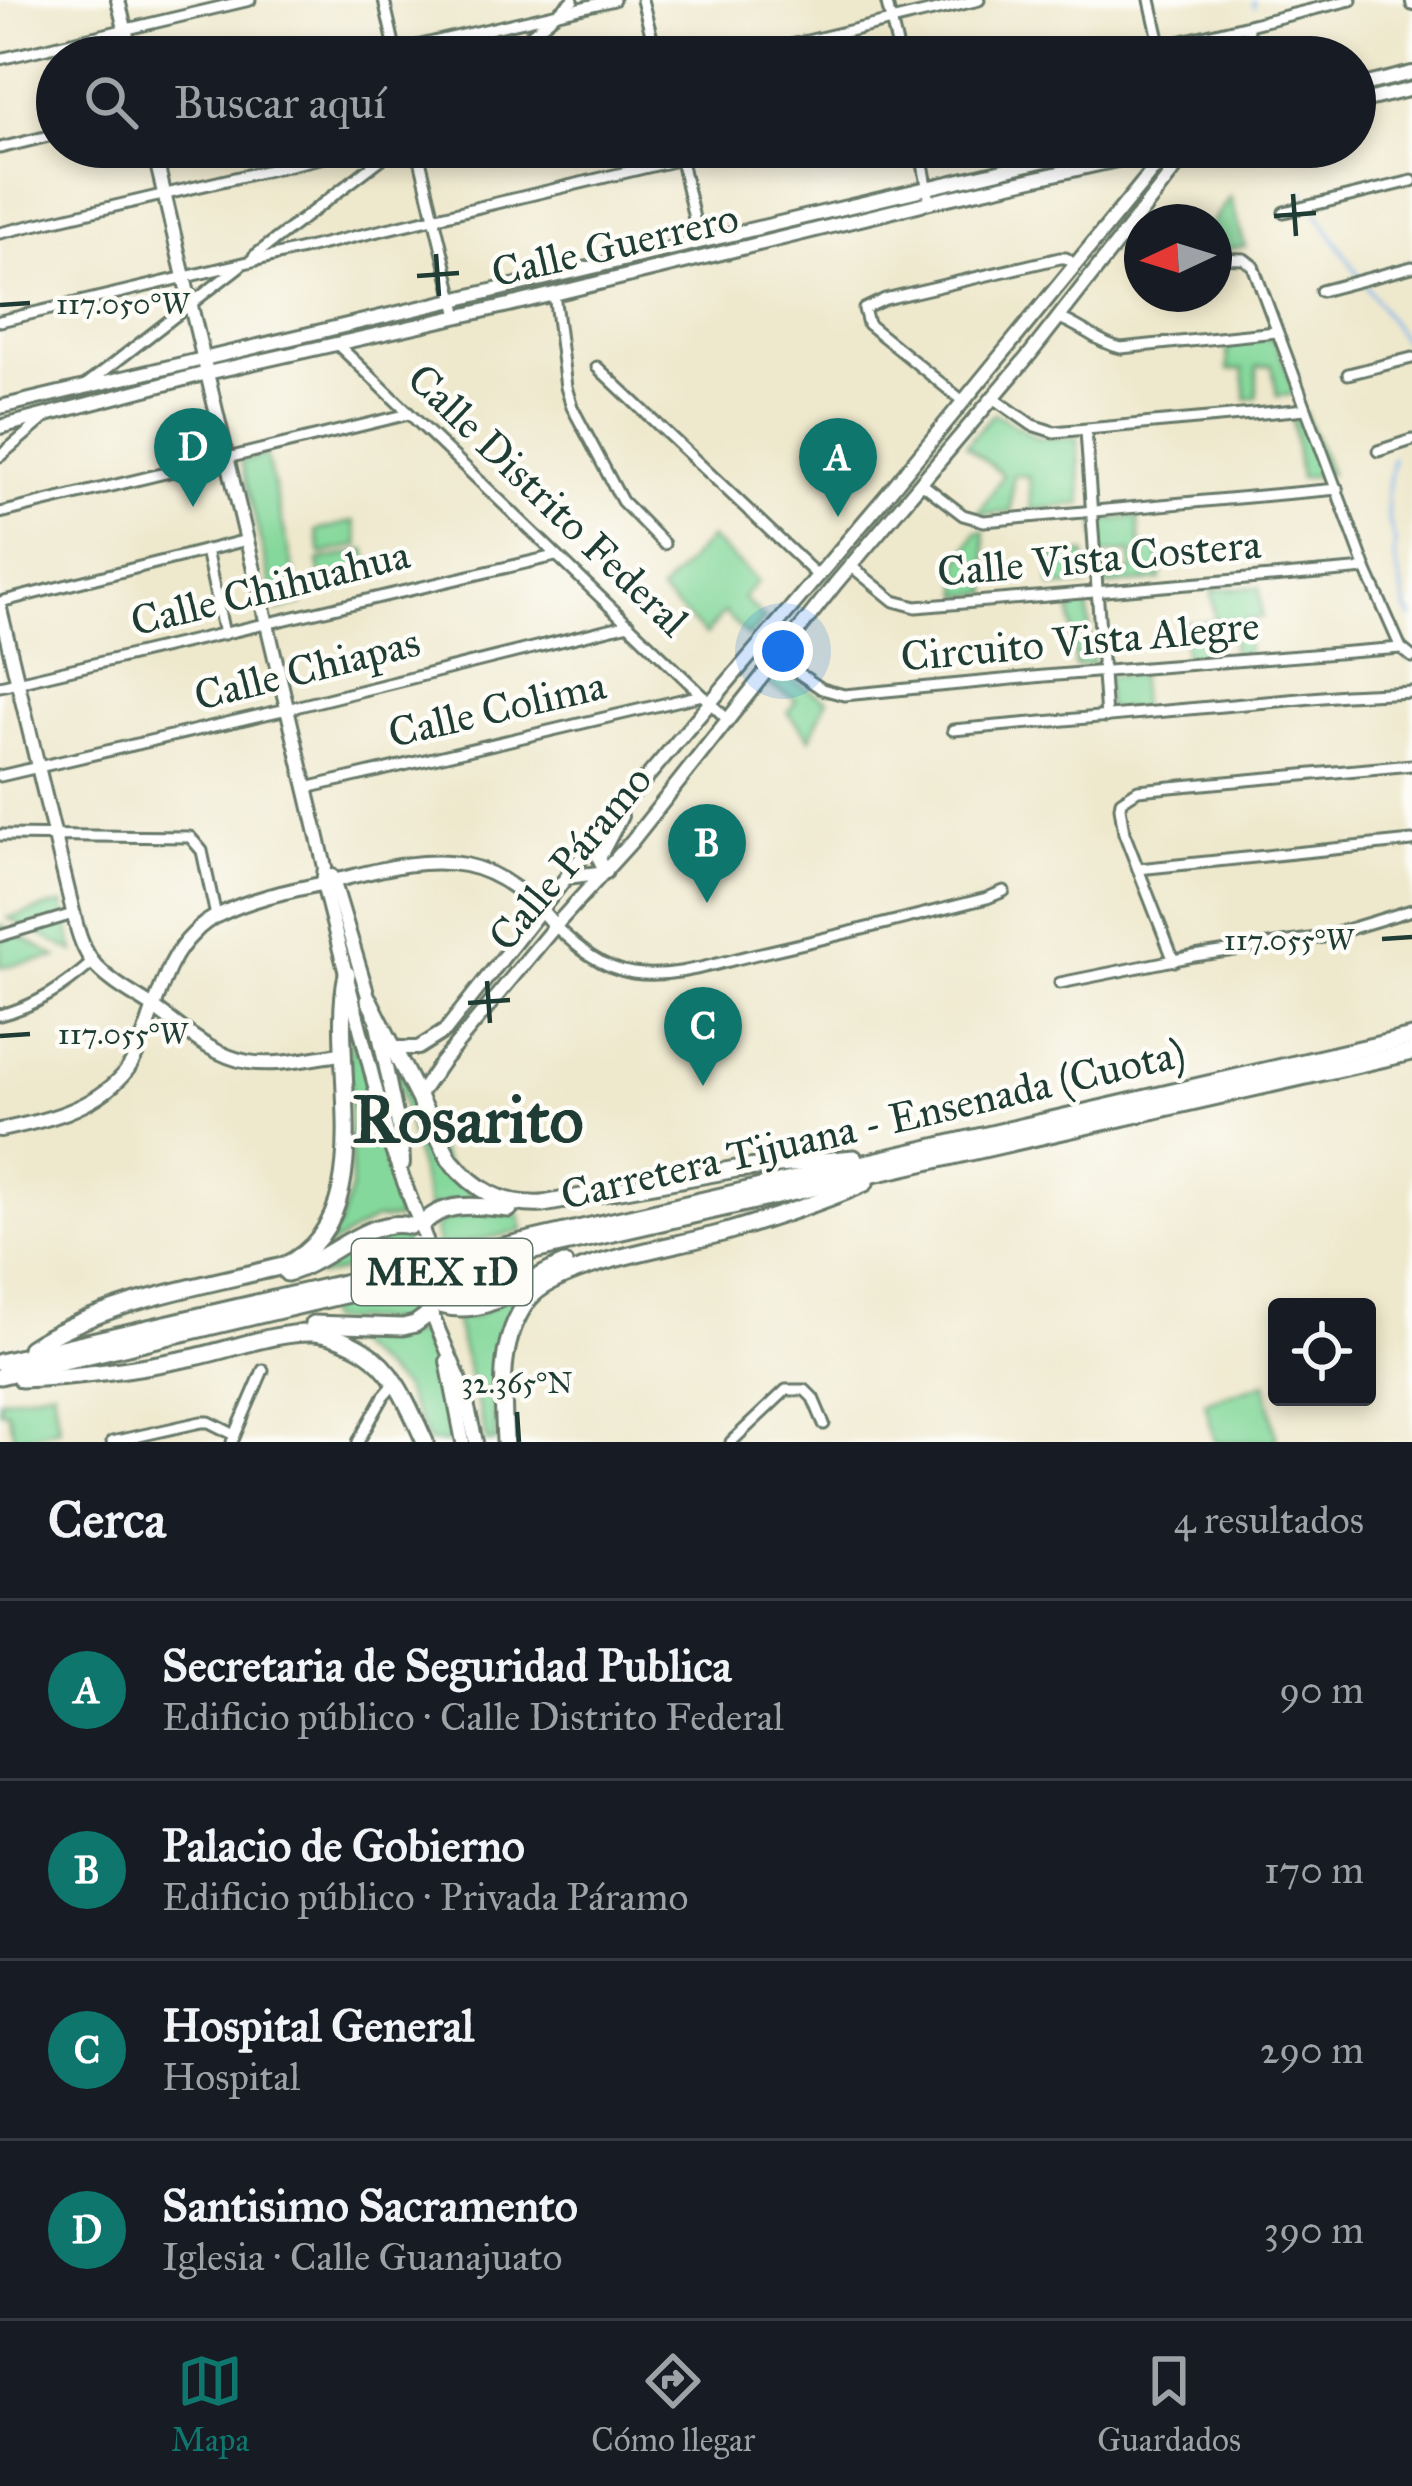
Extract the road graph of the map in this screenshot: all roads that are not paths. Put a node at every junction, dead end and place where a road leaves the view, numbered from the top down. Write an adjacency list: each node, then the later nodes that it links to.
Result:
1 (118, 0): 15 (main road)
2 (250, 0): 15 (street)
3 (384, 0): 18 (street)
4 (573, 0): 12 (street)
5 (614, 0): 12 (street)
6 (642, 0): 21 (street)
7 (886, 0): 13 (street)
8 (979, 0): 13 (street)
9 (1150, 0): 24 (street)
10 (1351, 0): 11 (street)
11 (1321, 4): 14 (street)
12 (550, 17): 19 (street); 20 (street)
13 (891, 21): 22 (street); 23 (street)
14 (1248, 27): 25 (street); 26 (street)
15 (125, 29): 16 (street); 17 (main road)
16 (96, 36)
17 (127, 36)
18 (392, 36)
19 (471, 36)
20 (528, 36)
21 (651, 36)
22 (828, 36)
23 (895, 36)
24 (1158, 36)
25 (1217, 36)
26 (1248, 36)
27 (36, 50): 28 (street)
28 (0, 59)
29 (1412, 73): 30 (main road)
30 (1376, 82)
31 (1412, 89): 32 (main road)
32 (1376, 98)
33 (36, 139): 34 (street)
34 (0, 148)
35 (158, 168): 48 (main road)
36 (275, 168): 48 (street)
37 (370, 168): 57 (street)
38 (422, 168): 52 (street, Calle Distrito Federal)
39 (646, 168): 52 (street)
40 (682, 168): 54 (street)
41 (924, 168): 47 (street)
42 (1008, 168): 47 (main road, Calle Guerrero)
43 (1080, 168): 49 (main road, Calle Guerrero)
44 (1155, 168): 58 (main road)
45 (1176, 168): 50 (main road)
46 (1412, 181): 51 (street)
47 (928, 186): 49 (street); 54 (main road, Calle Guerrero)
48 (164, 193): 53 (street); 60 (main road)
49 (930, 202): 62 (main road, Calle Guerrero)
50 (1153, 204)
51 (1284, 212)
52 (434, 218): 57 (street); 63 (street, Calle Distrito Federal)
53 (0, 233)
54 (699, 241): 63 (main road, Calle Guerrero)
55 (1124, 243): 66 (main road)
56 (1232, 259): 68 (street)
57 (247, 261): 60 (street); 64 (street)
58 (1074, 264): 66 (main road); 70 (main road); 77 (street)
59 (1412, 267): 61 (street)
60 (184, 276): 64 (main road); 67 (street)
61 (1322, 292)
62 (554, 293): 65 (main road, Calle Guerrero); 93 (street)
63 (455, 301): 65 (street, Calle Distrito Federal); 72 (main road, Calle Guerrero)
64 (191, 305): 72 (main road); 75 (street)
65 (458, 316): 69 (main road, Calle Guerrero)
66 (1059, 318): 68 (street); 76 (main road)
67 (0, 321)
68 (1276, 332): 79 (street)
69 (338, 345): 72 (main road, Calle Guerrero); 81 (street, Calle Distrito Federal)
70 (1008, 348): 76 (main road); 77 (main road)
71 (1412, 358): 74 (street)
72 (205, 366): 75 (main road, Calle Guerrero); 80 (main road, Calle Guerrero); 87 (main road)
73 (597, 367): 98 (street)
74 (1348, 374)
75 (84, 386): 78 (main road, Calle Guerrero)
76 (992, 397): 83 (street); 88 (main road)
77 (964, 402): 98 (main road)
78 (0, 407)
79 (1306, 409): 83 (street); 89 (street)
80 (50, 414): 82 (main road, Calle Guerrero); 86 (street)
81 (409, 414): 87 (street); 95 (street, Calle Distrito Federal)
82 (0, 427)
83 (1086, 431): 90 (street)
84 (1412, 440): 85 (street)
85 (1378, 451)
86 (0, 456)
87 (227, 459): 91 (street); 92 (main road)
88 (920, 482): 90 (street); 96 (main road)
89 (1338, 489): 90 (street); 97 (street)
90 (1090, 512): 99 (street)
91 (0, 513)
92 (247, 540): 94 (street); 101 (main road)
93 (664, 544)
94 (206, 550): 100 (street); 103 (street)
95 (555, 556): 101 (street, Calle Chihuahua); 102 (street, Calle Distrito Federal)
96 (851, 566): 99 (street, Calle Vista Costera); 106 (main road)
97 (1366, 569): 99 (street, Calle Vista Costera); 104 (street)
98 (818, 576): 111 (main road)
99 (1097, 592): 107 (street)
100 (0, 606): 108 (main road)
101 (267, 624): 103 (street, Calle Chihuahua); 112 (main road)
102 (628, 624): 111 (street, Calle Distrito Federal); 112 (street, Calle Chiapas)
103 (224, 634): 108 (street, Calle Chihuahua)
104 (1401, 648): 105 (street); 107 (street, Circuito Vista Alegre)
105 (1412, 657)
106 (776, 658): 107 (street, Circuito Vista Alegre); 114 (main road)
107 (1102, 671): 113 (street)
108 (18, 682): 109 (street, Calle Chihuahua); 116 (main road)
109 (0, 686)
110 (1412, 692): 113 (street)
111 (707, 699): 114 (street, Calle Distrito Federal); 119 (street, Calle Colima); 120 (main road, Calle Páramo)
112 (287, 709): 116 (street, Calle Chiapas); 119 (main road)
113 (1106, 717): 115 (street)
114 (728, 719): 125 (main road, Calle Páramo)
115 (953, 730)
116 (40, 765): 118 (street, Calle Chiapas); 121 (main road)
117 (1412, 765): 124 (street)
118 (0, 776)
119 (306, 788): 127 (main road)
120 (625, 803): 125 (main road); 126 (main road, Calle Páramo)
121 (55, 834): 122 (street); 131 (main road); 132 (street)
122 (0, 836)
123 (1412, 842): 124 (street)
124 (1138, 869): 136 (street)
125 (606, 872): 126 (main road); 133 (main road, Calle Páramo)
126 (566, 877): 129 (main road, Calle Páramo)
127 (329, 882): 129 (main road); 132 (main road); 137 (main road); 139 (main road)
128 (1004, 891): 133 (street)
129 (541, 908): 133 (main road); 143 (main road, Calle Páramo)
130 (1412, 910): 136 (street)
131 (74, 914): 134 (street); 135 (main road)
132 (215, 916): 140 (main road)
133 (555, 926): 146 (main road, Calle Páramo)
134 (0, 936)
135 (93, 962): 140 (main road); 141 (street)
136 (1174, 962): 138 (street)
137 (347, 974): 144 (highway); 150 (main road)
138 (1060, 983)
139 (369, 1000): 143 (highway); 150 (main road)
140 (154, 1007): 144 (main road); 147 (main road)
141 (0, 1015)
142 (1412, 1037): 148 (highway, Carretera Tijuana - Ensenada (Cuota) / MEX 1D)
143 (395, 1048): 146 (highway)
144 (342, 1054): 154 (highway)
145 (1412, 1055): 148 (highway, Carretera Tijuana - Ensenada (Cuota) / MEX 1D)
146 (418, 1096): 149 (highway)
147 (0, 1130)
148 (883, 1166): 149 (highway); 151 (highway); 156 (highway, Carretera Tijuana - Ensenada (Cuota) / MEX 1D); 160 (highway, Carretera Tijuana - Ensenada (Cuota) / MEX 1D)
149 (736, 1169): 152 (highway)
150 (404, 1179): 152 (main road)
151 (772, 1216): 153 (highway); 169 (highway)
152 (418, 1233): 153 (main road, bridge); 154 (highway)
153 (434, 1303): 155 (main road); 158 (highway)
154 (78, 1323): 156 (highway)
155 (445, 1346): 167 (main road); 168 (main road)
156 (18, 1357): 157 (highway, Carretera Tijuana - Ensenada (Cuota) / MEX 1D)
157 (0, 1362)
158 (117, 1368): 160 (highway); 161 (highway)
159 (263, 1370): 163 (street)
160 (0, 1377)
161 (395, 1383): 165 (street); 166 (highway)
162 (824, 1424): 170 (street)
163 (233, 1438): 164 (street)
164 (112, 1442)
165 (358, 1442)
166 (425, 1442)
167 (463, 1442)
168 (476, 1442)
169 (506, 1442)
170 (731, 1442)

